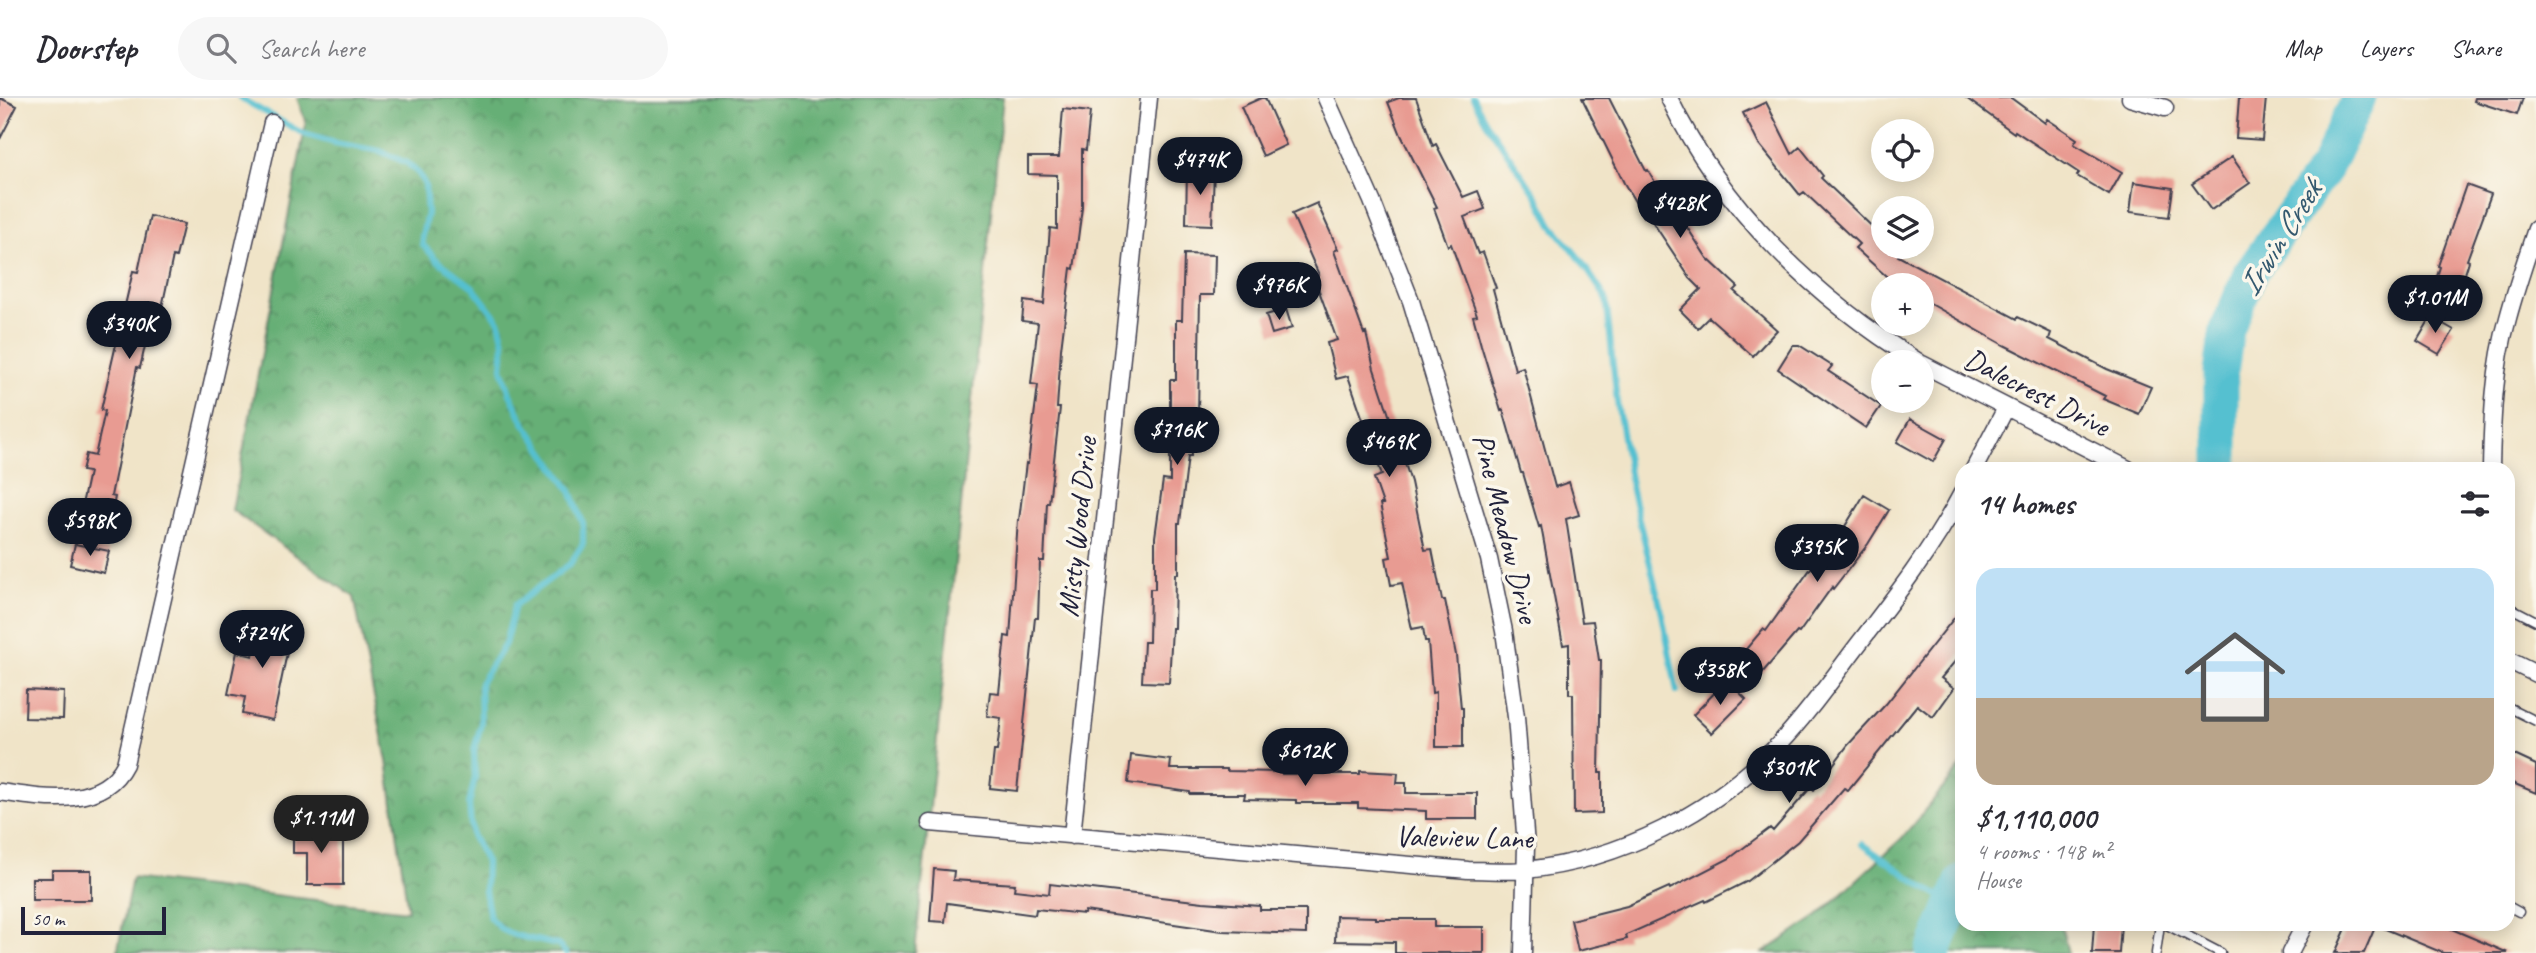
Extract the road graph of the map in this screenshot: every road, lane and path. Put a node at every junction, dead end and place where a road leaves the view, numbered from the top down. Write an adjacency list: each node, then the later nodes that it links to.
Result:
1 (1149, 98): 23 (street, Misty Wood Drive)
2 (1326, 98): 24 (street, Pine Meadow Drive)
3 (1670, 98): 8 (street, Dalecrest Drive)
4 (2130, 98): 5 (street)
5 (2165, 108)
6 (272, 123): 21 (street)
7 (2536, 229): 13 (street)
8 (1899, 350)
9 (1934, 370): 10 (street, Dalecrest Drive)
10 (2006, 408): 11 (street); 12 (street, Dalecrest Drive)
11 (1978, 462)
12 (2114, 462)
13 (2491, 462)
14 (1955, 504): 24 (street, Valeview Lane)
15 (2515, 610): 16 (lane)
16 (2536, 621)
17 (2515, 664): 18 (street)
18 (2536, 674)
19 (2515, 710): 20 (lane)
20 (2536, 721)
21 (0, 792)
22 (930, 823): 23 (street, Valeview Lane)
23 (1072, 836): 24 (street, Valeview Lane)
24 (1526, 870): 30 (street, Pine Meadow Drive)
25 (2515, 910): 26 (lane)
26 (2519, 912)
27 (2161, 931): 31 (lane)
28 (2176, 931): 32 (lane)
29 (2301, 931): 33 (street)
30 (1523, 953)
31 (2156, 953)
32 (2221, 953)
33 (2290, 953)

